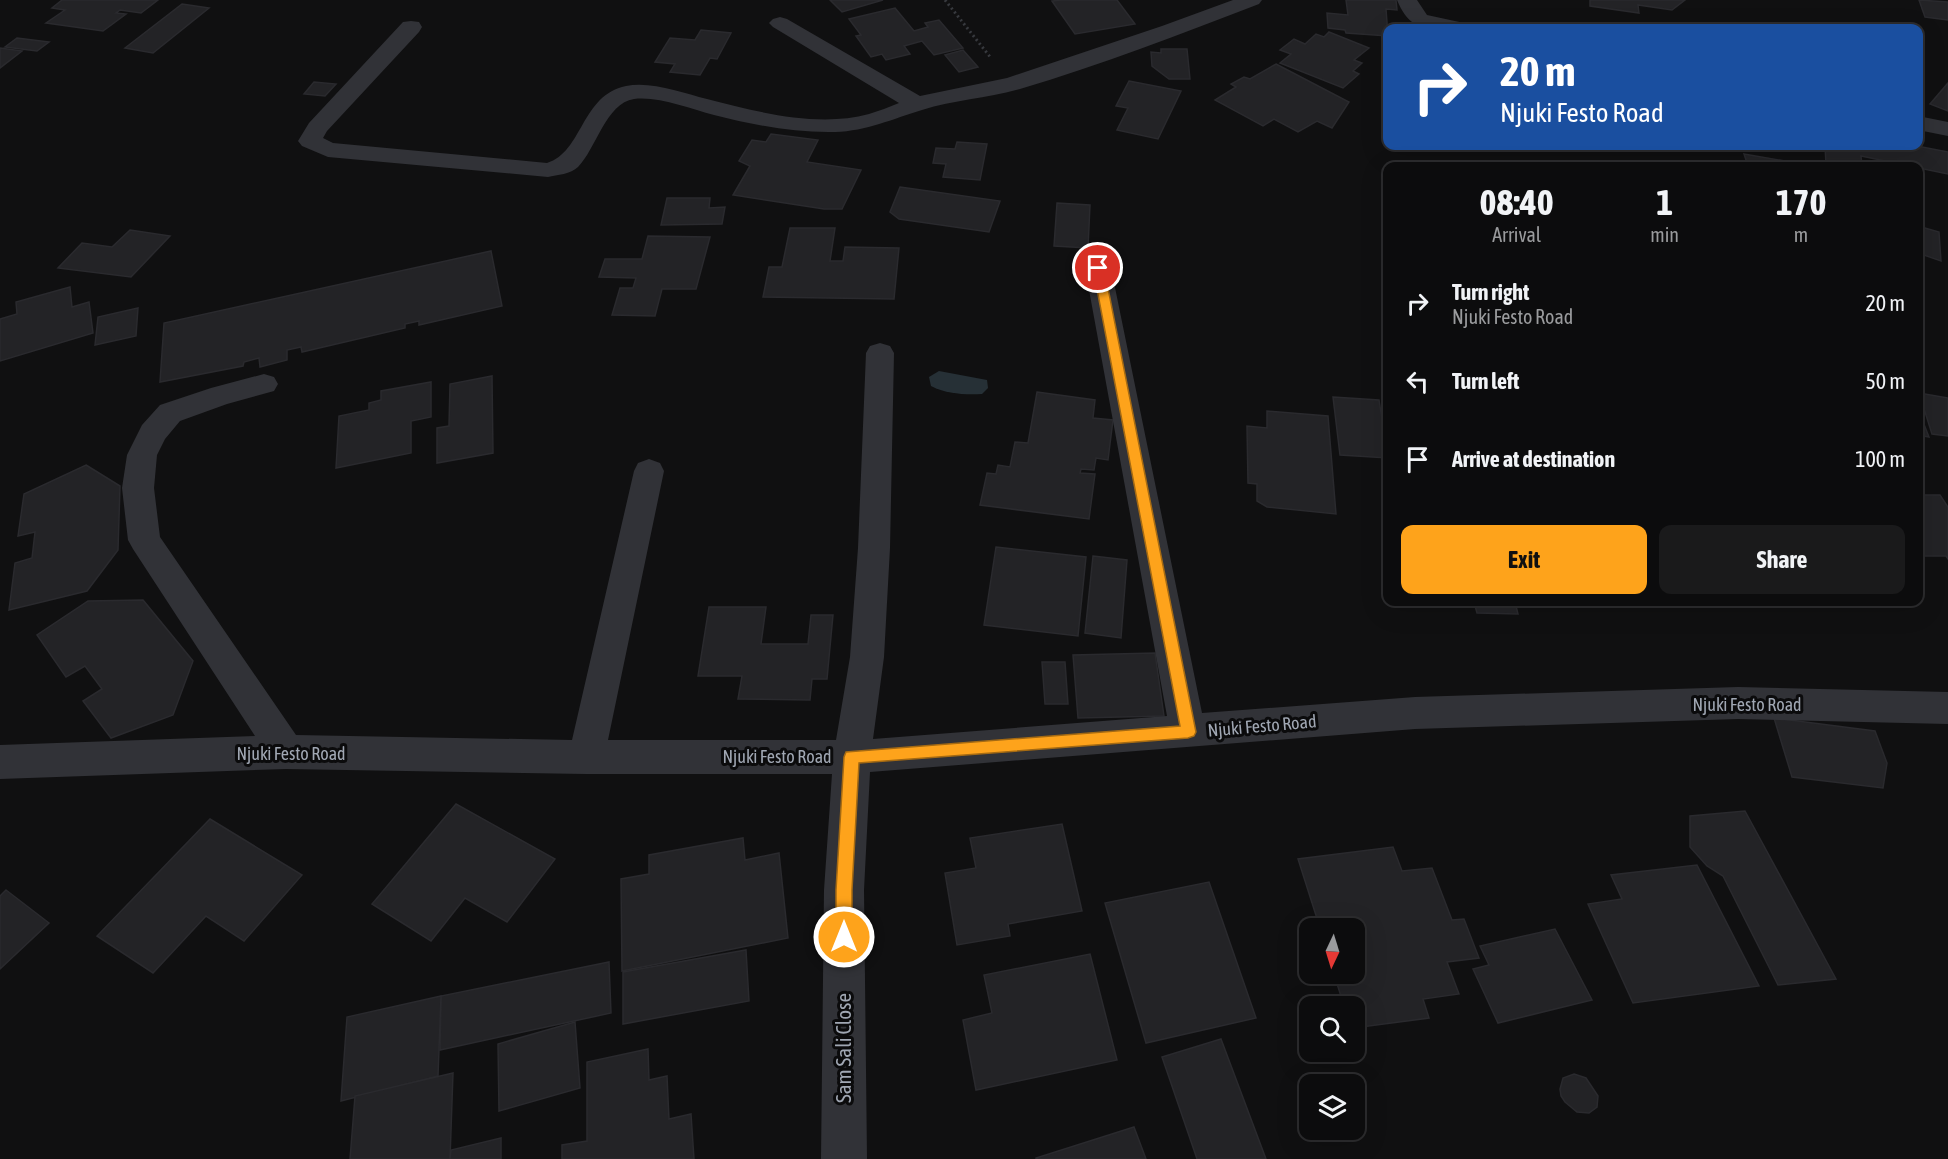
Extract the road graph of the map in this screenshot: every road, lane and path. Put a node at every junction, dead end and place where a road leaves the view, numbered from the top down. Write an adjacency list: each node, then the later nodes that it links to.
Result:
1 (945, 0): 7 (path)
2 (1252, 0): 7 (street)
3 (1407, 0): 5 (street)
4 (780, 23): 8 (street)
5 (1435, 24)
6 (411, 27): 8 (street)
7 (1012, 84): 8 (street)
8 (917, 104)
9 (1923, 124): 10 (street)
10 (1948, 129)
11 (1098, 268): 16 (street)
12 (880, 353): 19 (street, Sam Sali Close)
13 (264, 384): 17 (street)
14 (649, 471): 18 (street)
15 (1948, 708): 16 (street, Njuki Festo Road)
16 (1188, 732): 19 (street, Njuki Festo Road)
17 (286, 752): 18 (street, Njuki Festo Road); 20 (street, Njuki Festo Road)
18 (586, 757): 19 (street, Njuki Festo Road)
19 (852, 757): 21 (street, Sam Sali Close)
20 (0, 762)
21 (835, 1157)

